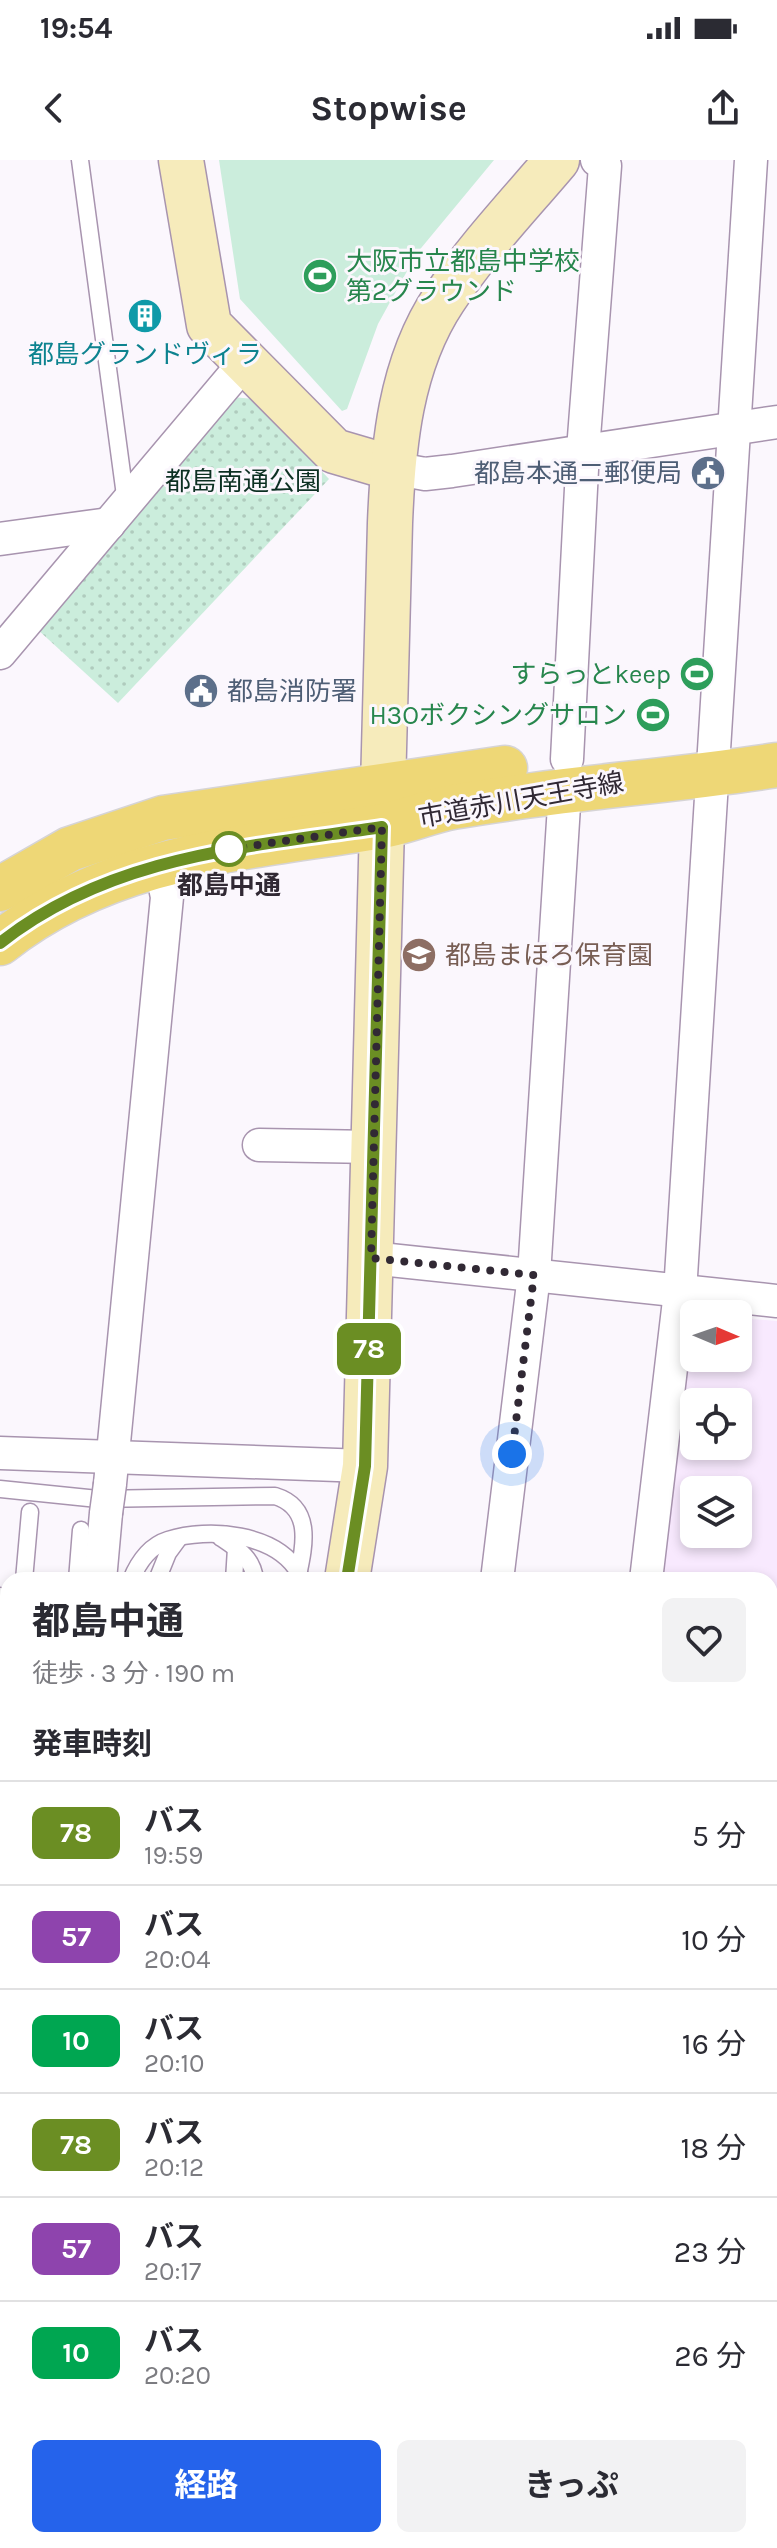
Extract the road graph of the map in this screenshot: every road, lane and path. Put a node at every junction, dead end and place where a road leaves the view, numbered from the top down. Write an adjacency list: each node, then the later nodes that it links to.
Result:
1 (80, 160): 11 (lane)
2 (181, 160): 6 (street)
3 (557, 160): 10 (street)
4 (597, 160): 9 (street)
5 (751, 160): 8 (street)
6 (245, 362): 10 (street); 11 (street)
7 (777, 422): 8 (street)
8 (735, 428): 9 (street); 15 (street)
9 (583, 450): 10 (street); 17 (street)
10 (392, 468): 18 (street)
11 (118, 514): 12 (street); 13 (street)
12 (0, 539)
13 (0, 653)
14 (777, 734): 15 (main road, 市道赤川天王寺線)
15 (714, 759): 16 (main road, 市道赤川天王寺線); 17 (main road, 市道赤川天王寺線); 27 (street)
16 (777, 765)
17 (566, 775): 18 (main road, 市道赤川天王寺線); 26 (street)
18 (382, 806): 19 (main road, 市道赤川天王寺線); 20 (main road, 市道赤川天王寺線); 24 (street)
19 (20, 862): 21 (main road, 市道赤川天王寺線)
20 (160, 863): 22 (main road, 市道赤川天王寺線); 32 (street)
21 (0, 889)
22 (0, 943)
23 (259, 1145): 24 (street)
24 (374, 1147): 25 (street)
25 (371, 1258): 26 (street); 30 (street)
26 (534, 1275): 27 (street); 47 (street)
27 (680, 1292): 28 (street); 48 (street)
28 (777, 1301)
29 (0, 1453): 32 (street)
30 (365, 1466): 32 (street); 46 (street)
31 (0, 1489): 45 (lane)
32 (102, 1496): 38 (lane); 39 (street)
33 (30, 1512): 37 (lane)
34 (218, 1536): 35 (lane); 36 (lane); 44 (lane)
35 (179, 1538): 40 (lane); 41 (lane)
36 (236, 1548): 42 (lane); 43 (lane)
37 (25, 1572)
38 (79, 1572)
39 (100, 1572)
40 (135, 1572)
41 (160, 1572)
42 (234, 1572)
43 (254, 1572)
44 (296, 1572)
45 (298, 1572)
46 (348, 1572)
47 (498, 1572)
48 (647, 1572)

